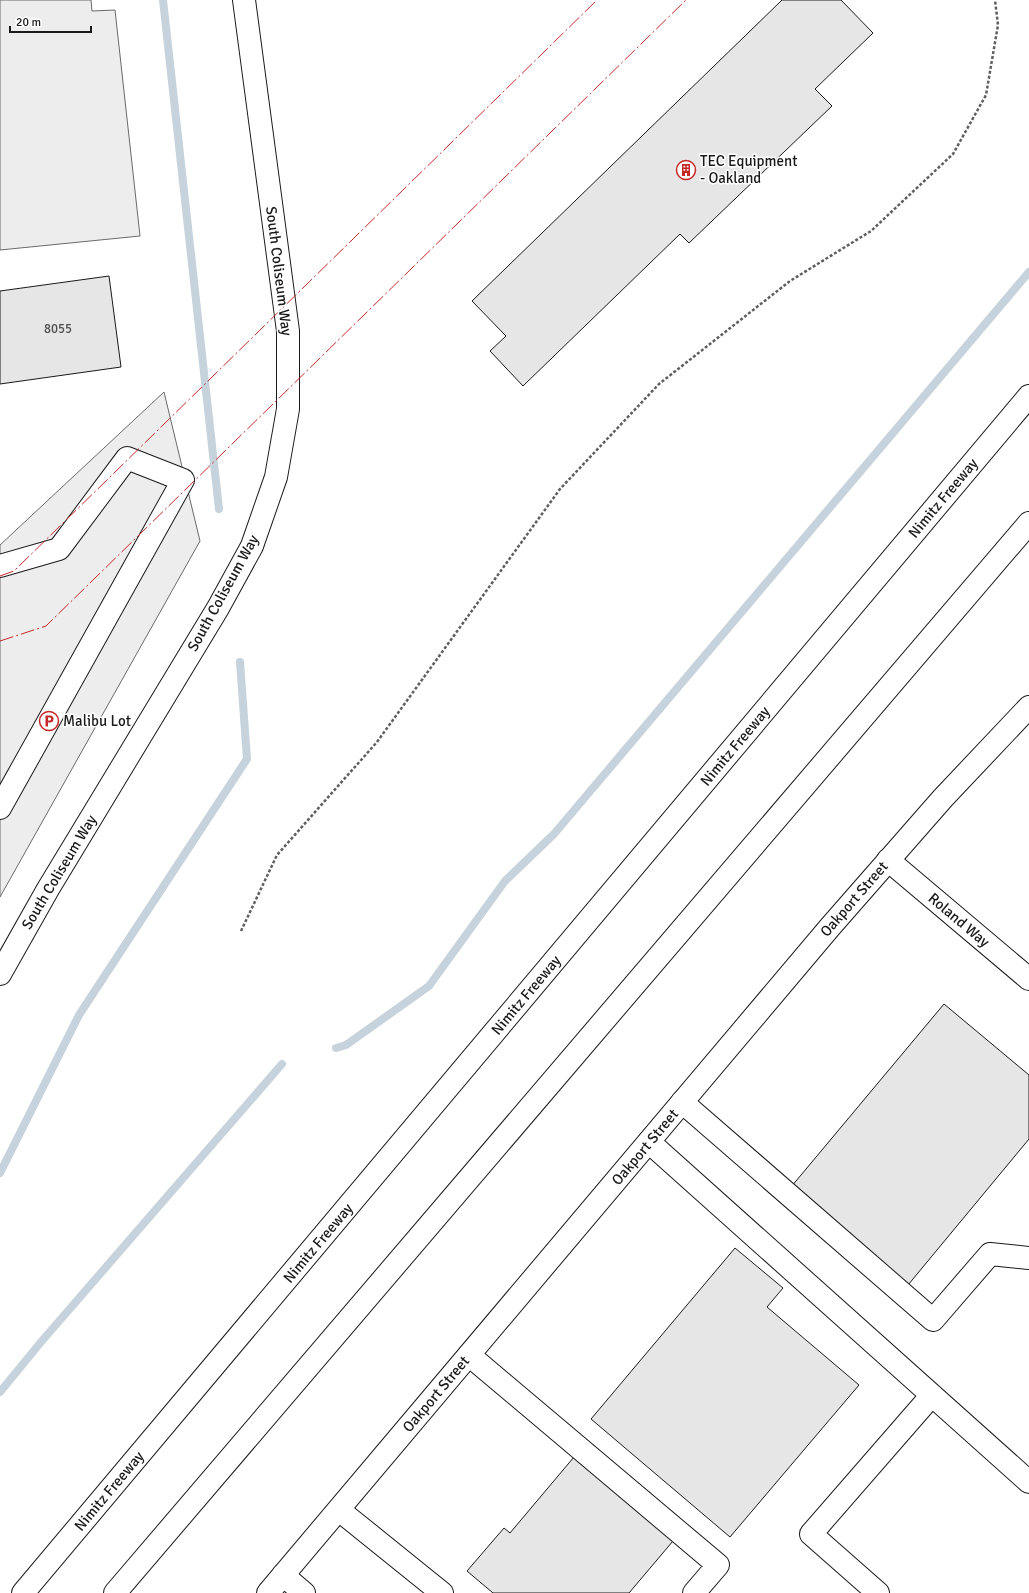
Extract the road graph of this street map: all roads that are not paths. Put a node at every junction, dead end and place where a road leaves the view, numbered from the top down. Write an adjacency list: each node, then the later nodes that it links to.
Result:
1 (244, 0): 10 (main road, South Coliseum Way)
2 (1029, 396): 20 (main road, Nimitz Freeway)
3 (1029, 523): 5 (main road)
4 (1029, 542): 5 (main road)
5 (1000, 558): 21 (main road)
6 (0, 566): 8 (main road)
7 (1029, 707): 9 (main road, Oakport Street)
8 (0, 808)
9 (888, 860): 11 (main road, Roland Way); 12 (main road, Oakport Street)
10 (0, 974)
11 (1029, 979)
12 (682, 1102): 13 (main road, Oakport Street); 14 (main road)
13 (649, 1142): 15 (main road, Oakport Street); 16 (main road)
14 (1029, 1258)
15 (469, 1355): 18 (main road, Oakport Street); 25 (main road)
16 (932, 1395): 17 (main road); 26 (main road)
17 (1029, 1482)
18 (339, 1510): 19 (main road, Oakport Street); 24 (main road)
19 (283, 1575): 22 (main road, Oakport Street); 23 (main road)
20 (24, 1593)
21 (115, 1593)
22 (268, 1593)
23 (304, 1593)
24 (442, 1593)
25 (694, 1593)
26 (878, 1593)

